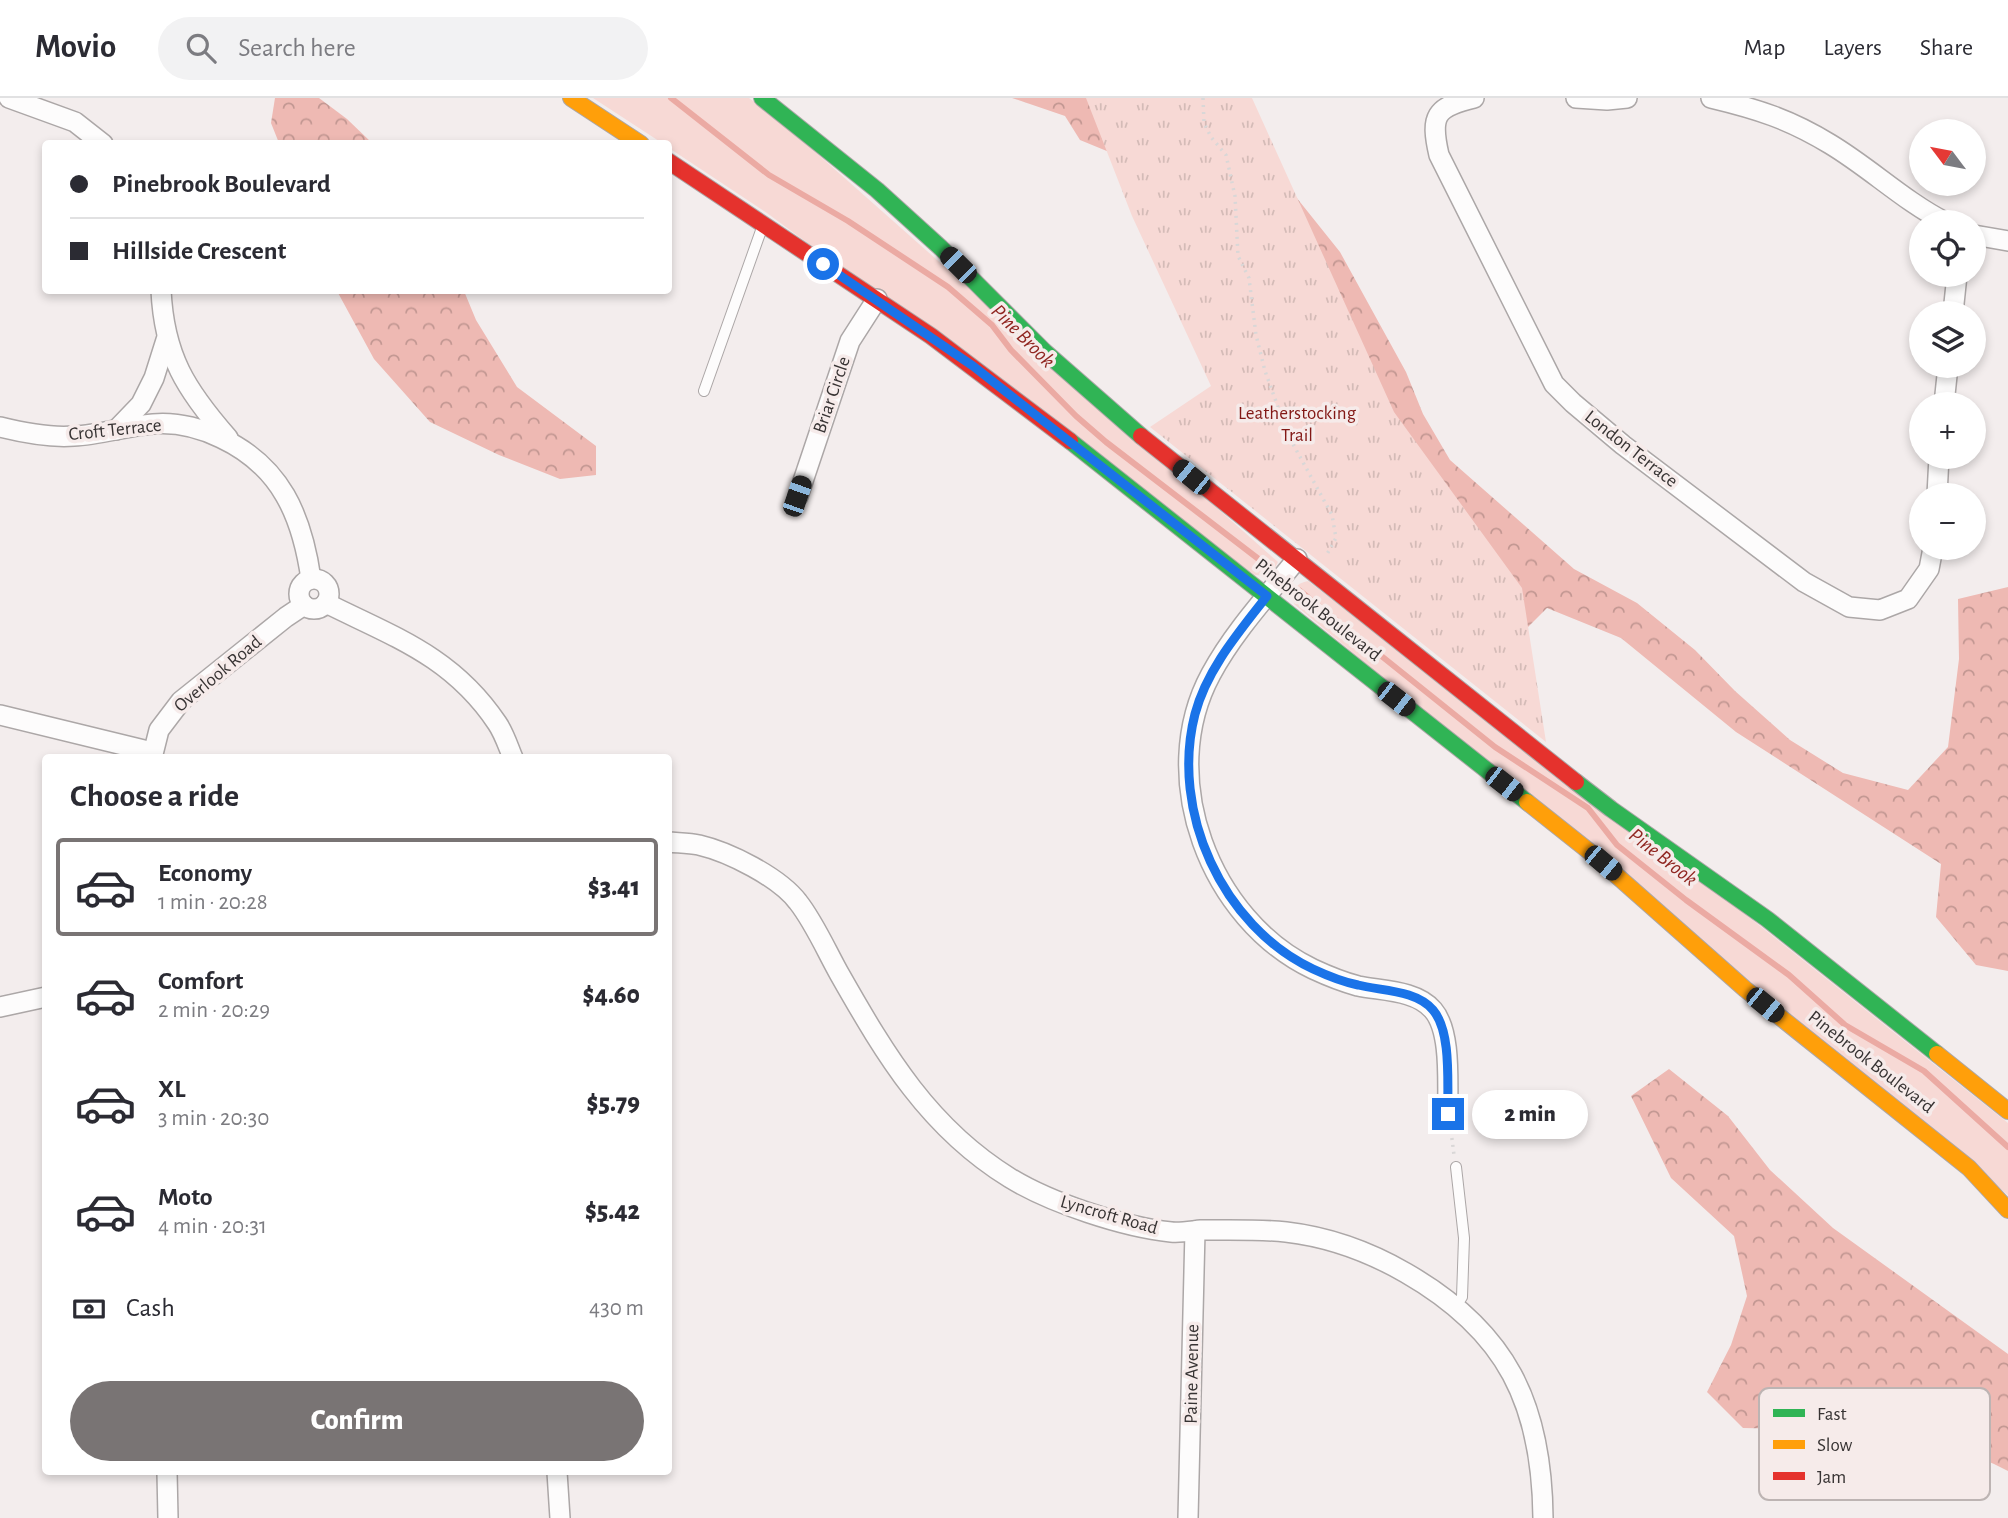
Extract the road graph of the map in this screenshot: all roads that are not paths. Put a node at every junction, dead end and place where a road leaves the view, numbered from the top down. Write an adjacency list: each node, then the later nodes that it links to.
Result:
1 (9, 98): 8 (street)
2 (571, 98): 9 (street)
3 (762, 98): 23 (street, Pinebrook Boulevard)
4 (1474, 98): 24 (street, London Terrace)
5 (1576, 98): 6 (street)
6 (1627, 98)
7 (1711, 98): 11 (street)
8 (98, 140)
9 (635, 140)
10 (672, 164): 12 (street, Pinebrook Boulevard)
11 (1927, 210)
12 (764, 224): 16 (street, Pinebrook Boulevard); 18 (lane)
13 (1986, 237): 14 (street)
14 (2008, 241)
15 (160, 294): 17 (street)
16 (877, 299): 22 (street, Briar Circle); 26 (street, Pinebrook Boulevard)
17 (166, 340): 20 (street); 21 (street)
18 (704, 391)
19 (0, 427): 20 (street, Croft Terrace)
20 (116, 430): 21 (street, Croft Terrace)
21 (234, 444): 25 (street, Croft Terrace)
22 (797, 496)
23 (1297, 559): 26 (street); 36 (street, Pinebrook Boulevard)
24 (1931, 560)
25 (311, 579): 27 (street); 28 (street)
26 (1267, 596): 37 (street); 39 (street, Pinebrook Boulevard)
27 (326, 603): 28 (street); 32 (street)
28 (304, 605): 31 (street, Overlook Road)
29 (0, 715): 30 (street)
30 (148, 754)
31 (152, 754)
32 (511, 754)
33 (672, 842): 40 (street, Lyncroft Road)
34 (42, 998): 35 (street)
35 (0, 1007)
36 (2008, 1111)
37 (1448, 1114)
38 (1456, 1167): 41 (lane)
39 (2008, 1210)
40 (1195, 1231): 41 (street, Lyncroft Road); 46 (street, Paine Avenue)
41 (1456, 1306): 47 (street, Lyncroft Road)
42 (167, 1475): 44 (street)
43 (557, 1475): 45 (street)
44 (168, 1518)
45 (560, 1518)
46 (1188, 1518)
47 (1543, 1518)

